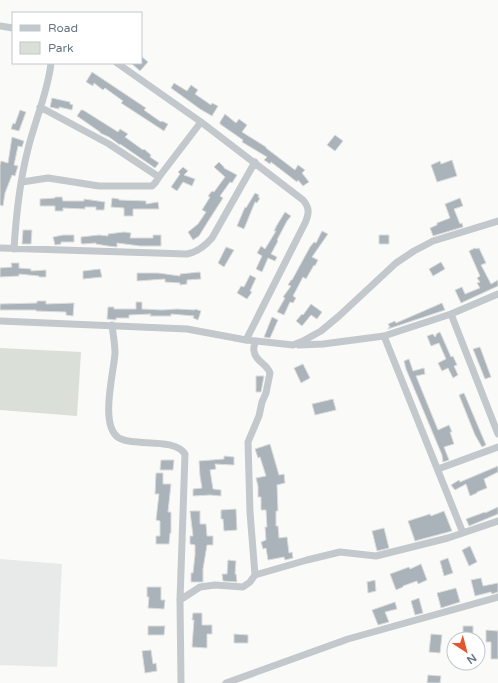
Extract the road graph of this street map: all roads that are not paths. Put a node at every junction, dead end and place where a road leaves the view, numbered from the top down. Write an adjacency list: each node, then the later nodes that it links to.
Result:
1 (0, 26): 2 (street)
2 (12, 28)
3 (51, 64): 5 (street)
4 (118, 64): 6 (street)
5 (40, 107): 8 (street); 9 (street)
6 (201, 122): 7 (street); 8 (street)
7 (254, 162): 12 (street); 18 (street)
8 (159, 177): 9 (street)
9 (22, 182): 12 (street)
10 (498, 221): 20 (street)
11 (0, 248): 12 (street)
12 (14, 249)
13 (498, 294): 14 (street)
14 (451, 314): 17 (street); 21 (street)
15 (0, 320): 16 (street)
16 (112, 325): 18 (street); 28 (street)
17 (384, 336): 20 (street); 23 (street)
18 (246, 340): 19 (street)
19 (255, 341): 20 (street); 26 (street)
20 (293, 345)
21 (498, 434)
22 (498, 446): 23 (street)
23 (438, 470): 25 (street)
24 (498, 520): 25 (street)
25 (462, 533): 26 (street)
26 (255, 575): 28 (street)
27 (498, 597): 30 (street)
28 (180, 600): 29 (street)
29 (180, 683)
30 (226, 683)

